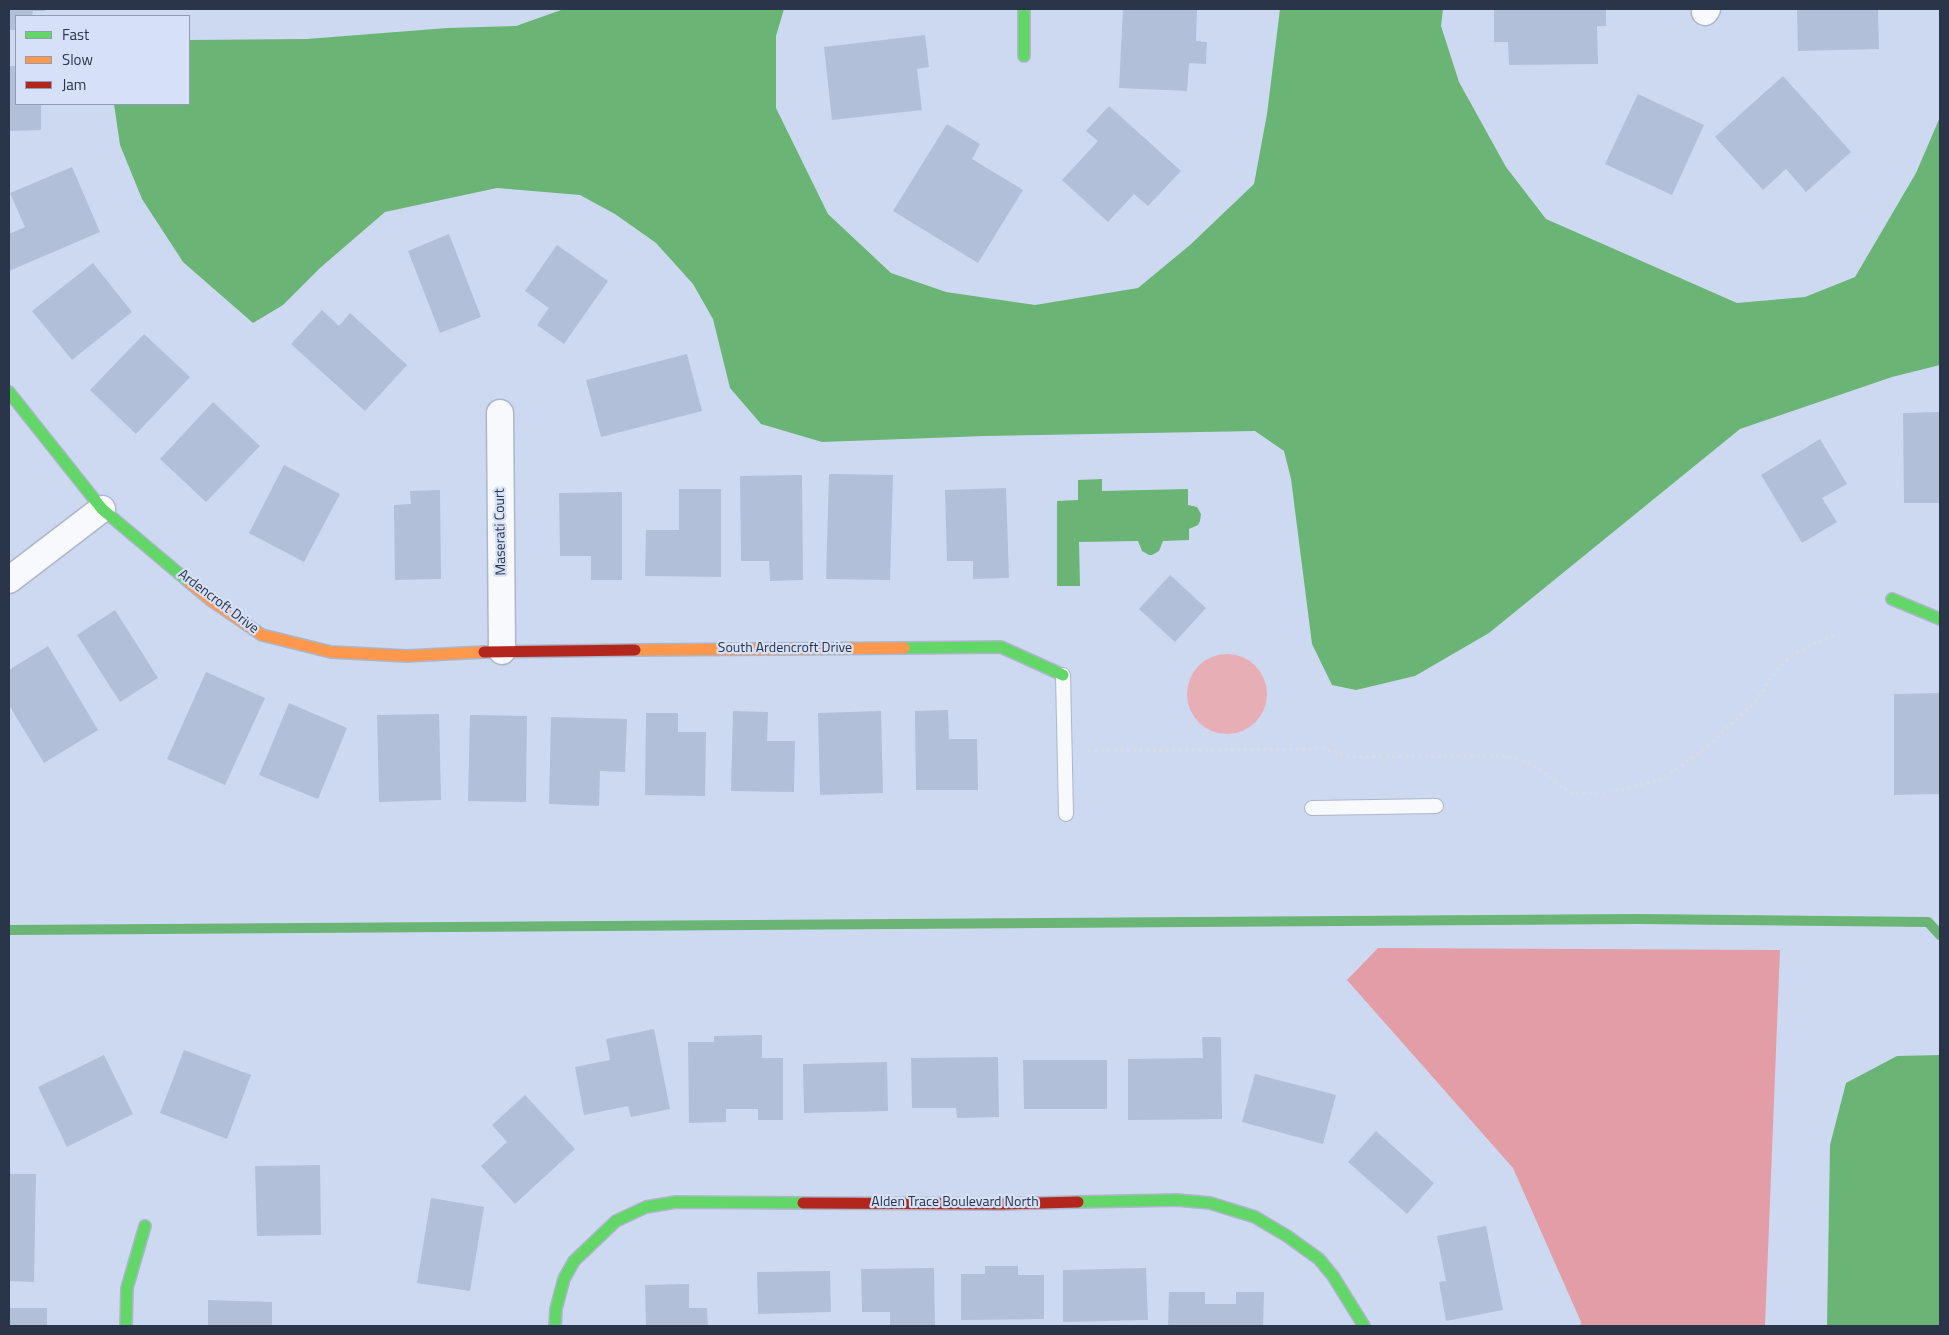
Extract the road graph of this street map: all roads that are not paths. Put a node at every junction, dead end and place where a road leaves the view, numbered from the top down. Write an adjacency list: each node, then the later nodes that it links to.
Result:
1 (1024, 9): 2 (street)
2 (1024, 56)
3 (9, 392): 5 (street, Ardencroft Drive)
4 (500, 413): 9 (street, Maserati Court)
5 (102, 510): 6 (street); 9 (street, Ardencroft Drive)
6 (9, 580)
7 (1892, 599): 8 (street)
8 (1940, 619)
9 (502, 650): 10 (street, South Ardencroft Drive)
10 (1062, 675): 13 (lane)
11 (1436, 806): 12 (lane)
12 (1312, 808)
13 (1066, 814)
14 (145, 1226): 15 (street)
15 (126, 1326)
16 (555, 1326): 17 (street, Alden Trace Boulevard North)
17 (1364, 1326)

